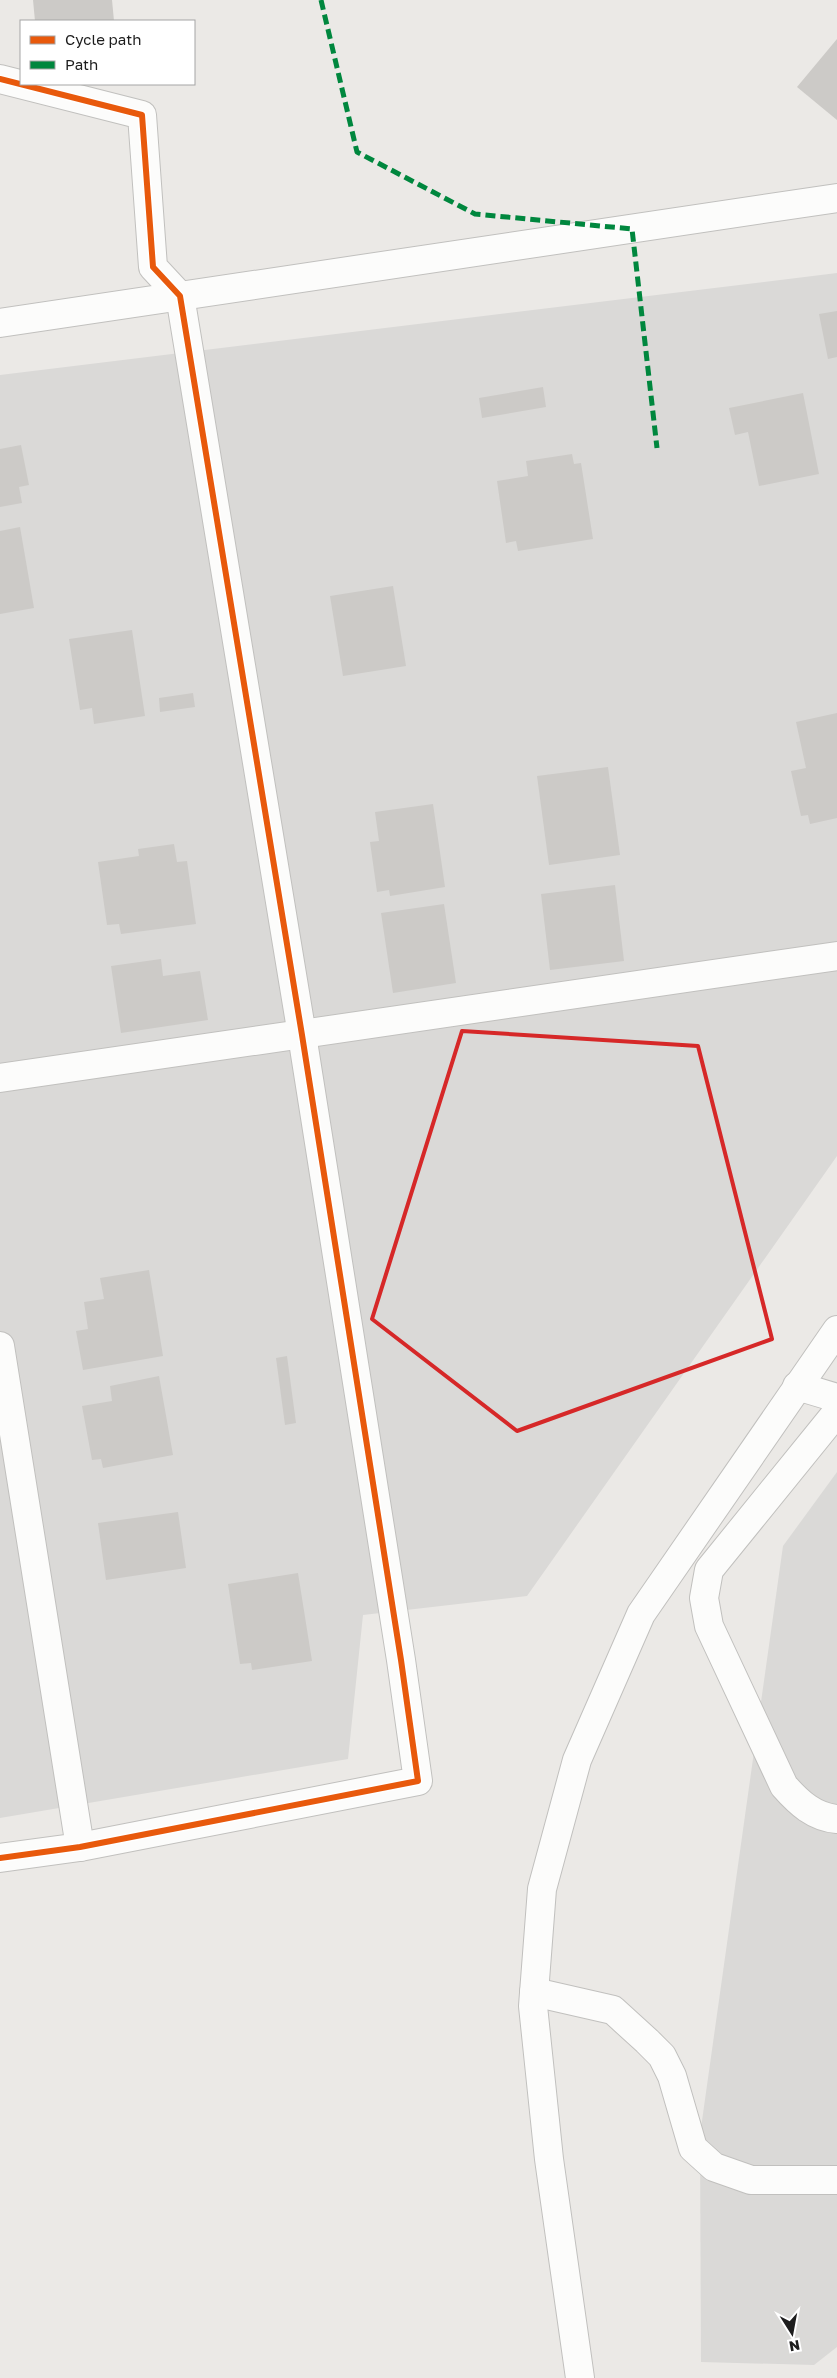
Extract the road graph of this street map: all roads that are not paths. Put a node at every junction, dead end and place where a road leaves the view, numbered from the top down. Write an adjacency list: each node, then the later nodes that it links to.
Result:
1 (0, 79): 2 (street)
2 (20, 84)
3 (24, 85): 5 (street)
4 (837, 198): 5 (street)
5 (180, 296): 6 (street); 8 (street)
6 (0, 323)
7 (837, 956): 8 (street)
8 (302, 1035): 9 (street); 16 (street)
9 (0, 1078)
10 (837, 1330): 12 (street)
11 (0, 1346): 16 (street)
12 (797, 1386): 13 (street); 18 (street)
13 (837, 1398)
14 (837, 1412): 15 (street)
15 (837, 1819)
16 (80, 1847): 17 (street)
17 (0, 1858)
18 (534, 1992): 19 (street); 20 (street)
19 (837, 2180)
20 (580, 2378)

